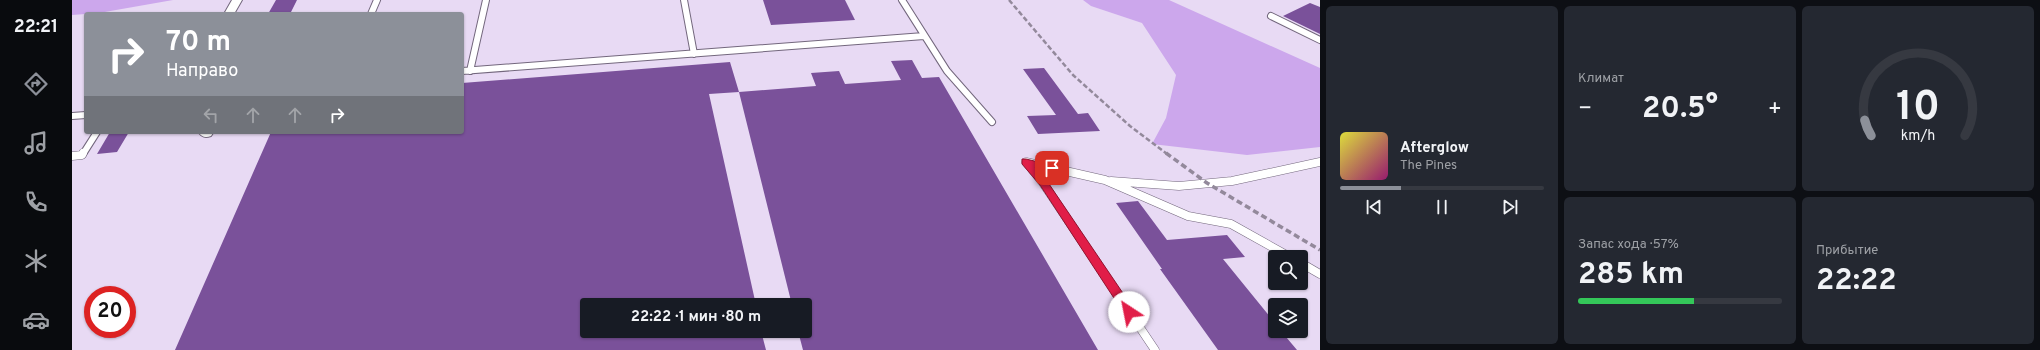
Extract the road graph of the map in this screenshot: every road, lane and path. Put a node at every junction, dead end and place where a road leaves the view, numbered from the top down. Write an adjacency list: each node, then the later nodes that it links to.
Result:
1 (237, 0): 6 (street)
2 (377, 0): 7 (lane)
3 (486, 0): 13 (lane)
4 (684, 0): 11 (lane)
5 (902, 0): 9 (lane)
6 (230, 12)
7 (372, 12)
8 (1271, 16): 10 (lane)
9 (924, 36): 11 (lane); 16 (lane)
10 (1320, 40)
11 (694, 54): 13 (lane)
12 (464, 71): 13 (lane)
13 (470, 71)
14 (84, 115): 15 (lane)
15 (72, 116)
16 (992, 122)
17 (96, 134): 18 (lane)
18 (72, 156)
19 (1320, 162): 20 (lane)
20 (1105, 180): 21 (lane); 24 (lane)
21 (1277, 250)
22 (1308, 267): 23 (lane)
23 (1320, 274)
24 (1155, 350)

